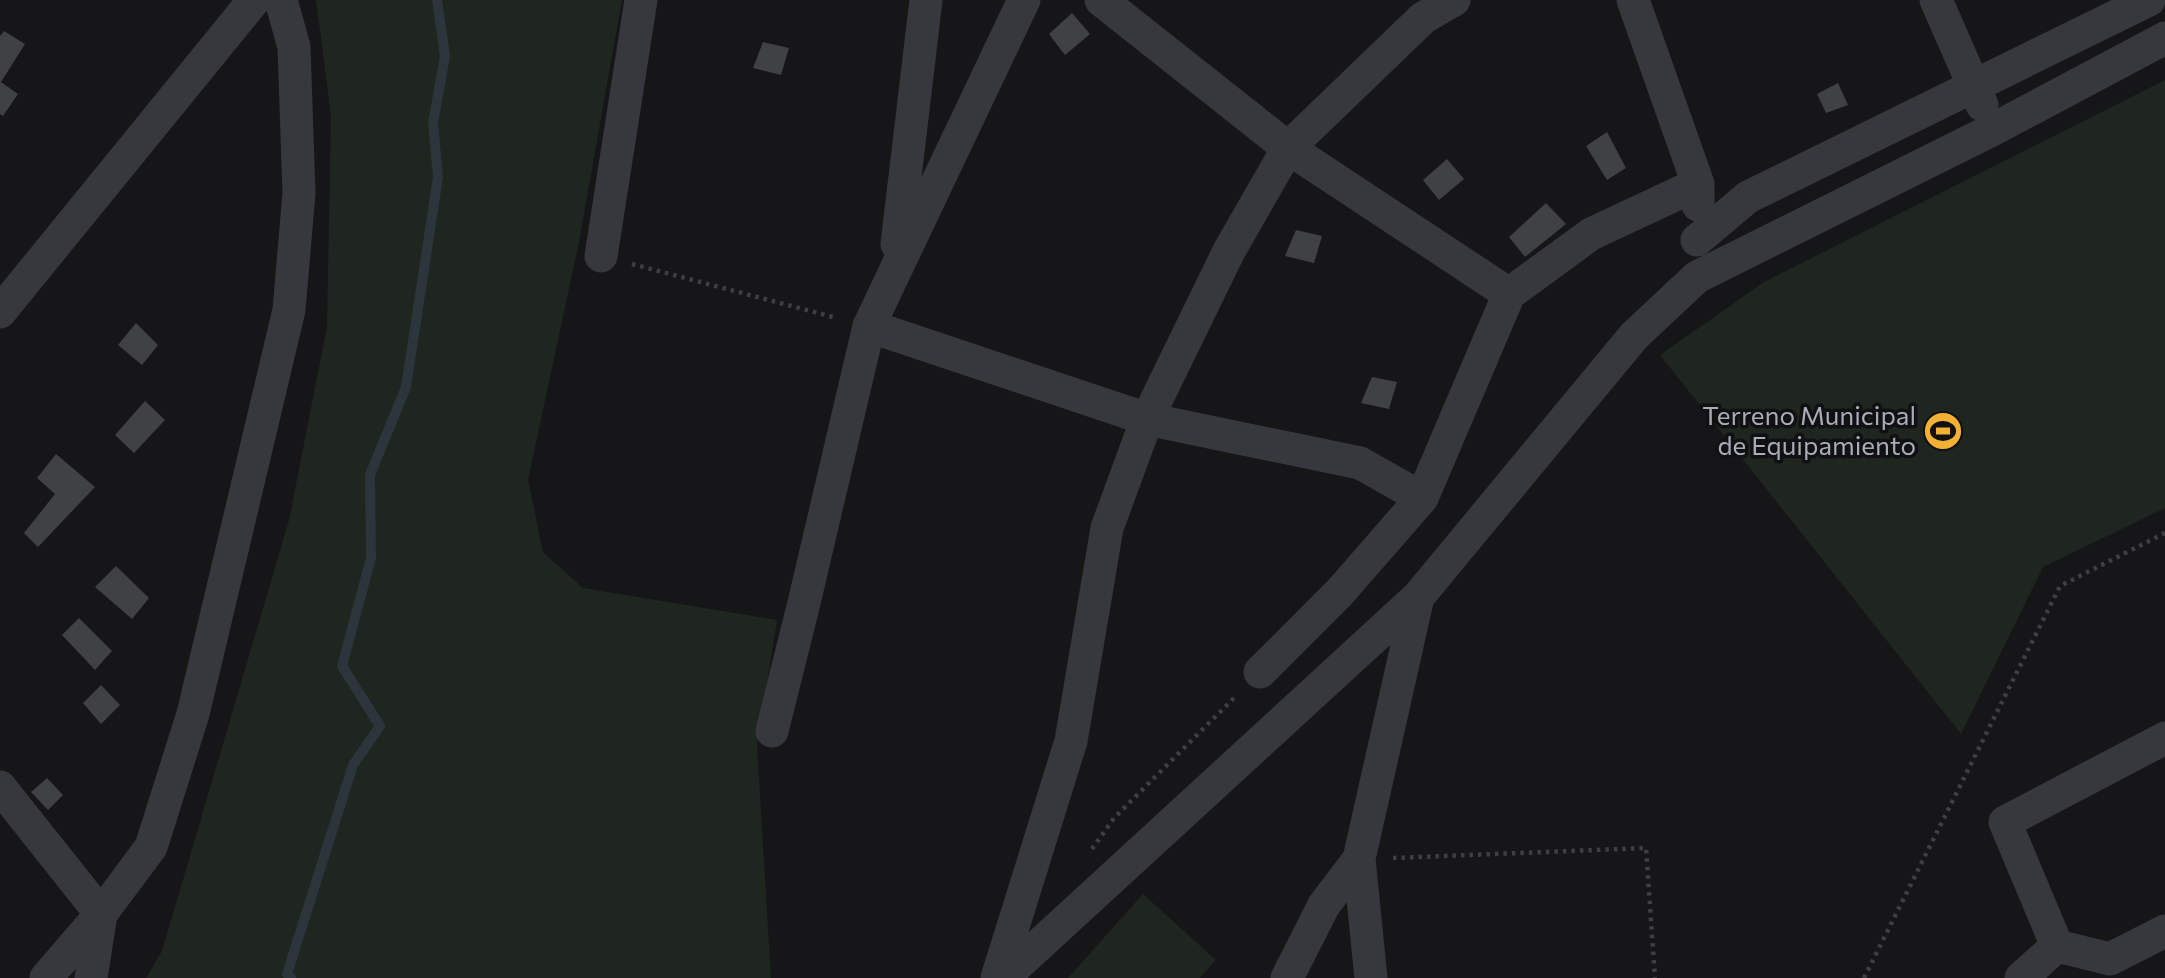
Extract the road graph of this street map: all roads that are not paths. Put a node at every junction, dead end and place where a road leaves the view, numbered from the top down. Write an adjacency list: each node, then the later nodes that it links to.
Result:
1 (254, 0): 21 (street)
2 (281, 0): 31 (street)
3 (641, 0): 17 (street)
4 (926, 0): 18 (street)
5 (1024, 0): 18 (street)
6 (1101, 0): 14 (street)
7 (1454, 0): 14 (street)
8 (1633, 0): 15 (street)
9 (1936, 0): 12 (street)
10 (2149, 0): 12 (street)
11 (2165, 38): 13 (street)
12 (1975, 86): 13 (street); 16 (street)
13 (1992, 130): 19 (street)
14 (1288, 148): 20 (street); 23 (street)
15 (1699, 184): 16 (street); 20 (street)
16 (1697, 240): 19 (street)
17 (601, 256)
18 (894, 271): 22 (street)
19 (1697, 277): 25 (street)
20 (1509, 294): 24 (street)
21 (0, 312)
22 (869, 326): 23 (street); 27 (street)
23 (1147, 419): 24 (street); 36 (street)
24 (1422, 498): 26 (street)
25 (1418, 597): 30 (street); 37 (street)
26 (1260, 672)
27 (772, 731)
28 (2165, 738): 33 (street)
29 (0, 787): 31 (street)
30 (1359, 859): 38 (street); 39 (street)
31 (101, 914): 34 (street); 35 (street)
32 (2165, 931): 33 (street)
33 (2057, 946): 40 (street)
34 (46, 978)
35 (91, 978)
36 (997, 978)
37 (1003, 978)
38 (1287, 978)
39 (1371, 978)
40 (2021, 978)

